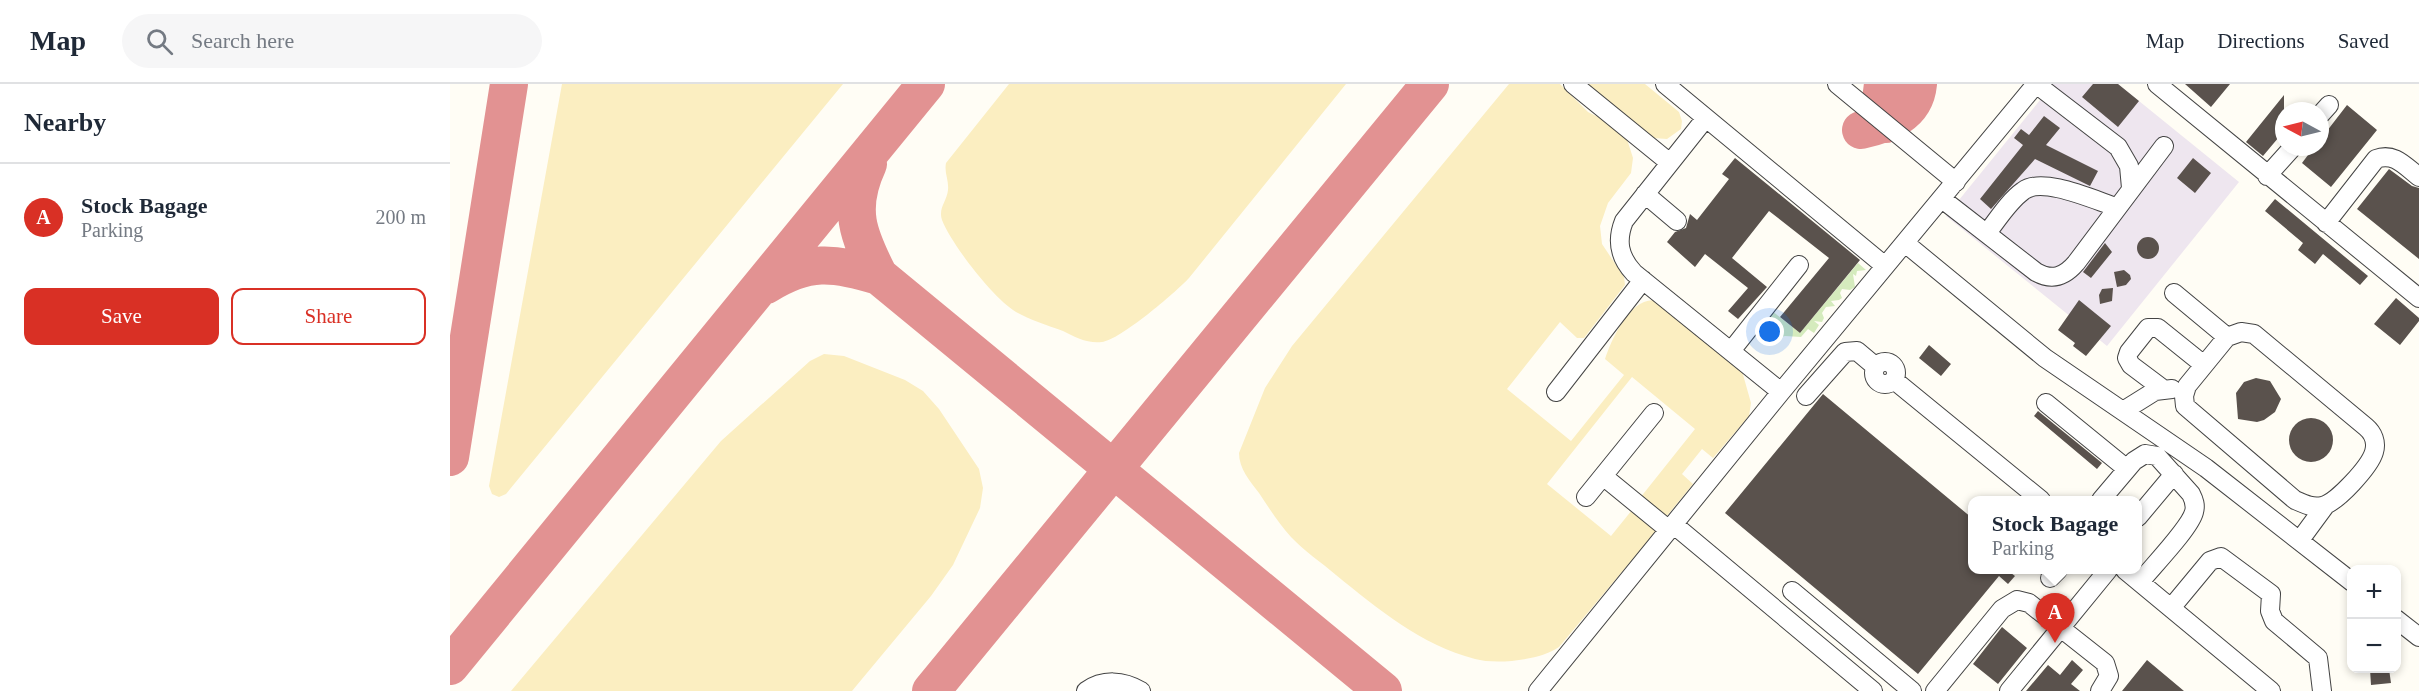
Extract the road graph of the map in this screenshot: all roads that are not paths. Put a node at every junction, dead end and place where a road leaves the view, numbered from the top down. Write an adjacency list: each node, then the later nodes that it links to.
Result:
1 (1573, 84): 9 (lane)
2 (1665, 84): 6 (lane)
3 (1837, 84): 12 (lane)
4 (2157, 84): 10 (lane)
5 (2032, 85): 12 (lane); 13 (lane)
6 (1705, 118): 9 (lane); 22 (lane)
7 (2164, 146): 13 (lane)
8 (2285, 156): 10 (lane)
9 (1670, 163): 14 (lane)
10 (2267, 176): 18 (lane)
11 (2419, 177): 18 (lane)
12 (1956, 182): 15 (lane)
13 (2131, 188): 16 (lane)
14 (1645, 194): 17 (lane); 23 (lane)
15 (1942, 199): 19 (lane); 20 (lane)
16 (2116, 207): 19 (lane); 19 (lane)
17 (1677, 221)
18 (2326, 223): 24 (lane)
19 (1986, 233)
20 (1905, 243): 22 (lane); 35 (lane)
21 (1799, 266): 27 (lane)
22 (1885, 266): 32 (lane)
23 (1644, 280): 27 (lane); 31 (lane)
24 (2416, 290)
25 (2174, 293): 26 (lane)
26 (2227, 337): 28 (lane); 43 (lane)
27 (1731, 351): 32 (lane)
28 (2204, 365): 29 (lane); 30 (lane)
29 (2163, 389): 30 (lane); 35 (lane)
30 (2185, 391): 43 (lane)
31 (1556, 392)
32 (1781, 392): 45 (lane)
33 (1806, 396): 40 (lane)
34 (2046, 403): 37 (lane)
35 (2123, 411): 46 (lane)
36 (1654, 413): 39 (lane)
37 (2127, 470): 38 (lane); 41 (lane)
38 (2174, 474): 44 (lane); 50 (lane)
39 (1603, 476): 42 (lane); 45 (lane)
40 (2035, 496)
41 (2105, 496)
42 (1586, 497)
43 (2325, 506): 46 (lane)
44 (2142, 512)
45 (1671, 527): 58 (lane); 59 (lane)
46 (2300, 540): 49 (lane)
47 (2105, 574): 54 (lane)
48 (2130, 574): 50 (lane)
49 (2347, 578)
50 (2140, 582): 52 (lane)
51 (1792, 591): 60 (lane)
52 (2171, 608): 64 (lane); 65 (lane)
53 (2401, 622): 55 (lane)
54 (2060, 627): 61 (lane); 62 (lane); 63 (lane)
55 (2419, 637)
56 (1086, 691): 57 (lane)
57 (1141, 691)
58 (1538, 691)
59 (1873, 691)
60 (1912, 691)
61 (1935, 691)
62 (2009, 691)
63 (2100, 691)
64 (2271, 691)
65 (2322, 691)

